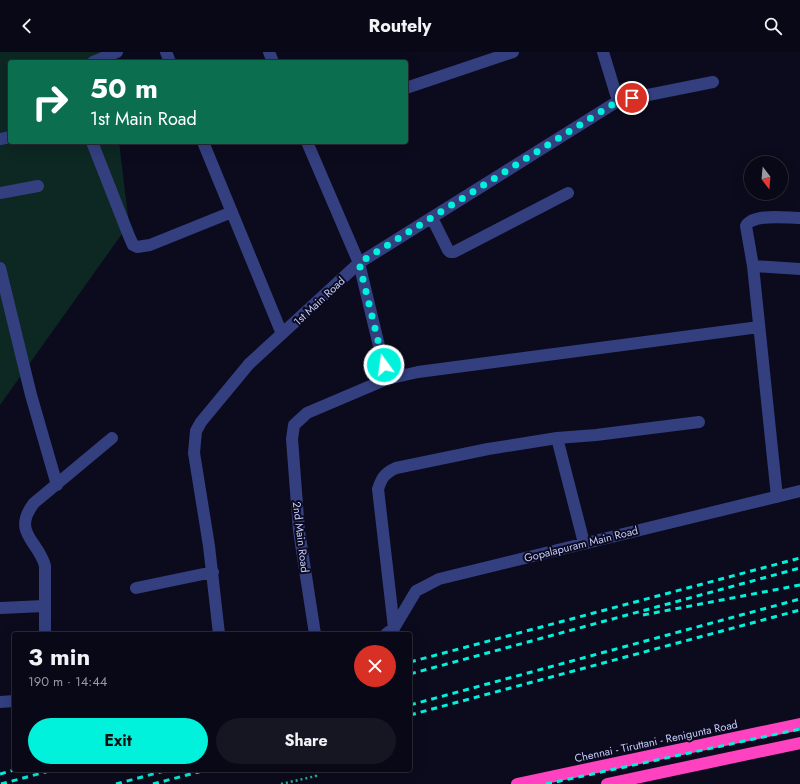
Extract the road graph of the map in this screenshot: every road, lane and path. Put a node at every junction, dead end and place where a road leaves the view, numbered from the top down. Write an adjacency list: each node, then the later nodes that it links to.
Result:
1 (117, 52): 4 (street)
2 (513, 52): 6 (street)
3 (603, 52): 7 (street)
4 (98, 60)
5 (713, 82): 7 (street, 1st Main Road)
6 (408, 87)
7 (618, 101): 15 (street, 1st Main Road)
8 (93, 144): 14 (street)
9 (204, 144): 14 (street)
10 (308, 144): 17 (street)
11 (38, 186): 12 (street)
12 (0, 193)
13 (568, 193): 15 (street)
14 (232, 212): 22 (street)
15 (432, 218): 17 (street, 1st Main Road)
16 (800, 218): 18 (street)
17 (359, 263): 22 (street, 1st Main Road); 23 (street)
18 (753, 266): 20 (street); 21 (street)
19 (0, 268): 27 (street)
20 (800, 269)
21 (760, 327): 23 (street); 29 (street)
22 (282, 334): 31 (street, 1st Main Road)
23 (387, 379): 38 (street, 2nd Main Road)
24 (699, 422): 26 (street)
25 (112, 438): 27 (street)
26 (557, 438): 30 (street); 35 (street)
27 (57, 485): 33 (street)
28 (800, 491): 29 (street, Gopalapuram Main Road)
29 (777, 497): 30 (street, Gopalapuram Main Road)
30 (584, 543): 35 (street, Gopalapuram Main Road)
31 (213, 572): 32 (street); 37 (street, 1st Main Road)
32 (136, 588)
33 (44, 606): 34 (street); 36 (street)
34 (0, 608)
35 (390, 631)
36 (44, 632)
37 (219, 632)
38 (315, 632)
39 (12, 701): 40 (street)
40 (0, 702)
41 (800, 724): 45 (highway, Chennai - Tiruttani - Renigunta Road)
42 (800, 743): 46 (highway)
43 (315, 772): 44 (path)
44 (281, 784)
45 (518, 784)
46 (607, 784)

